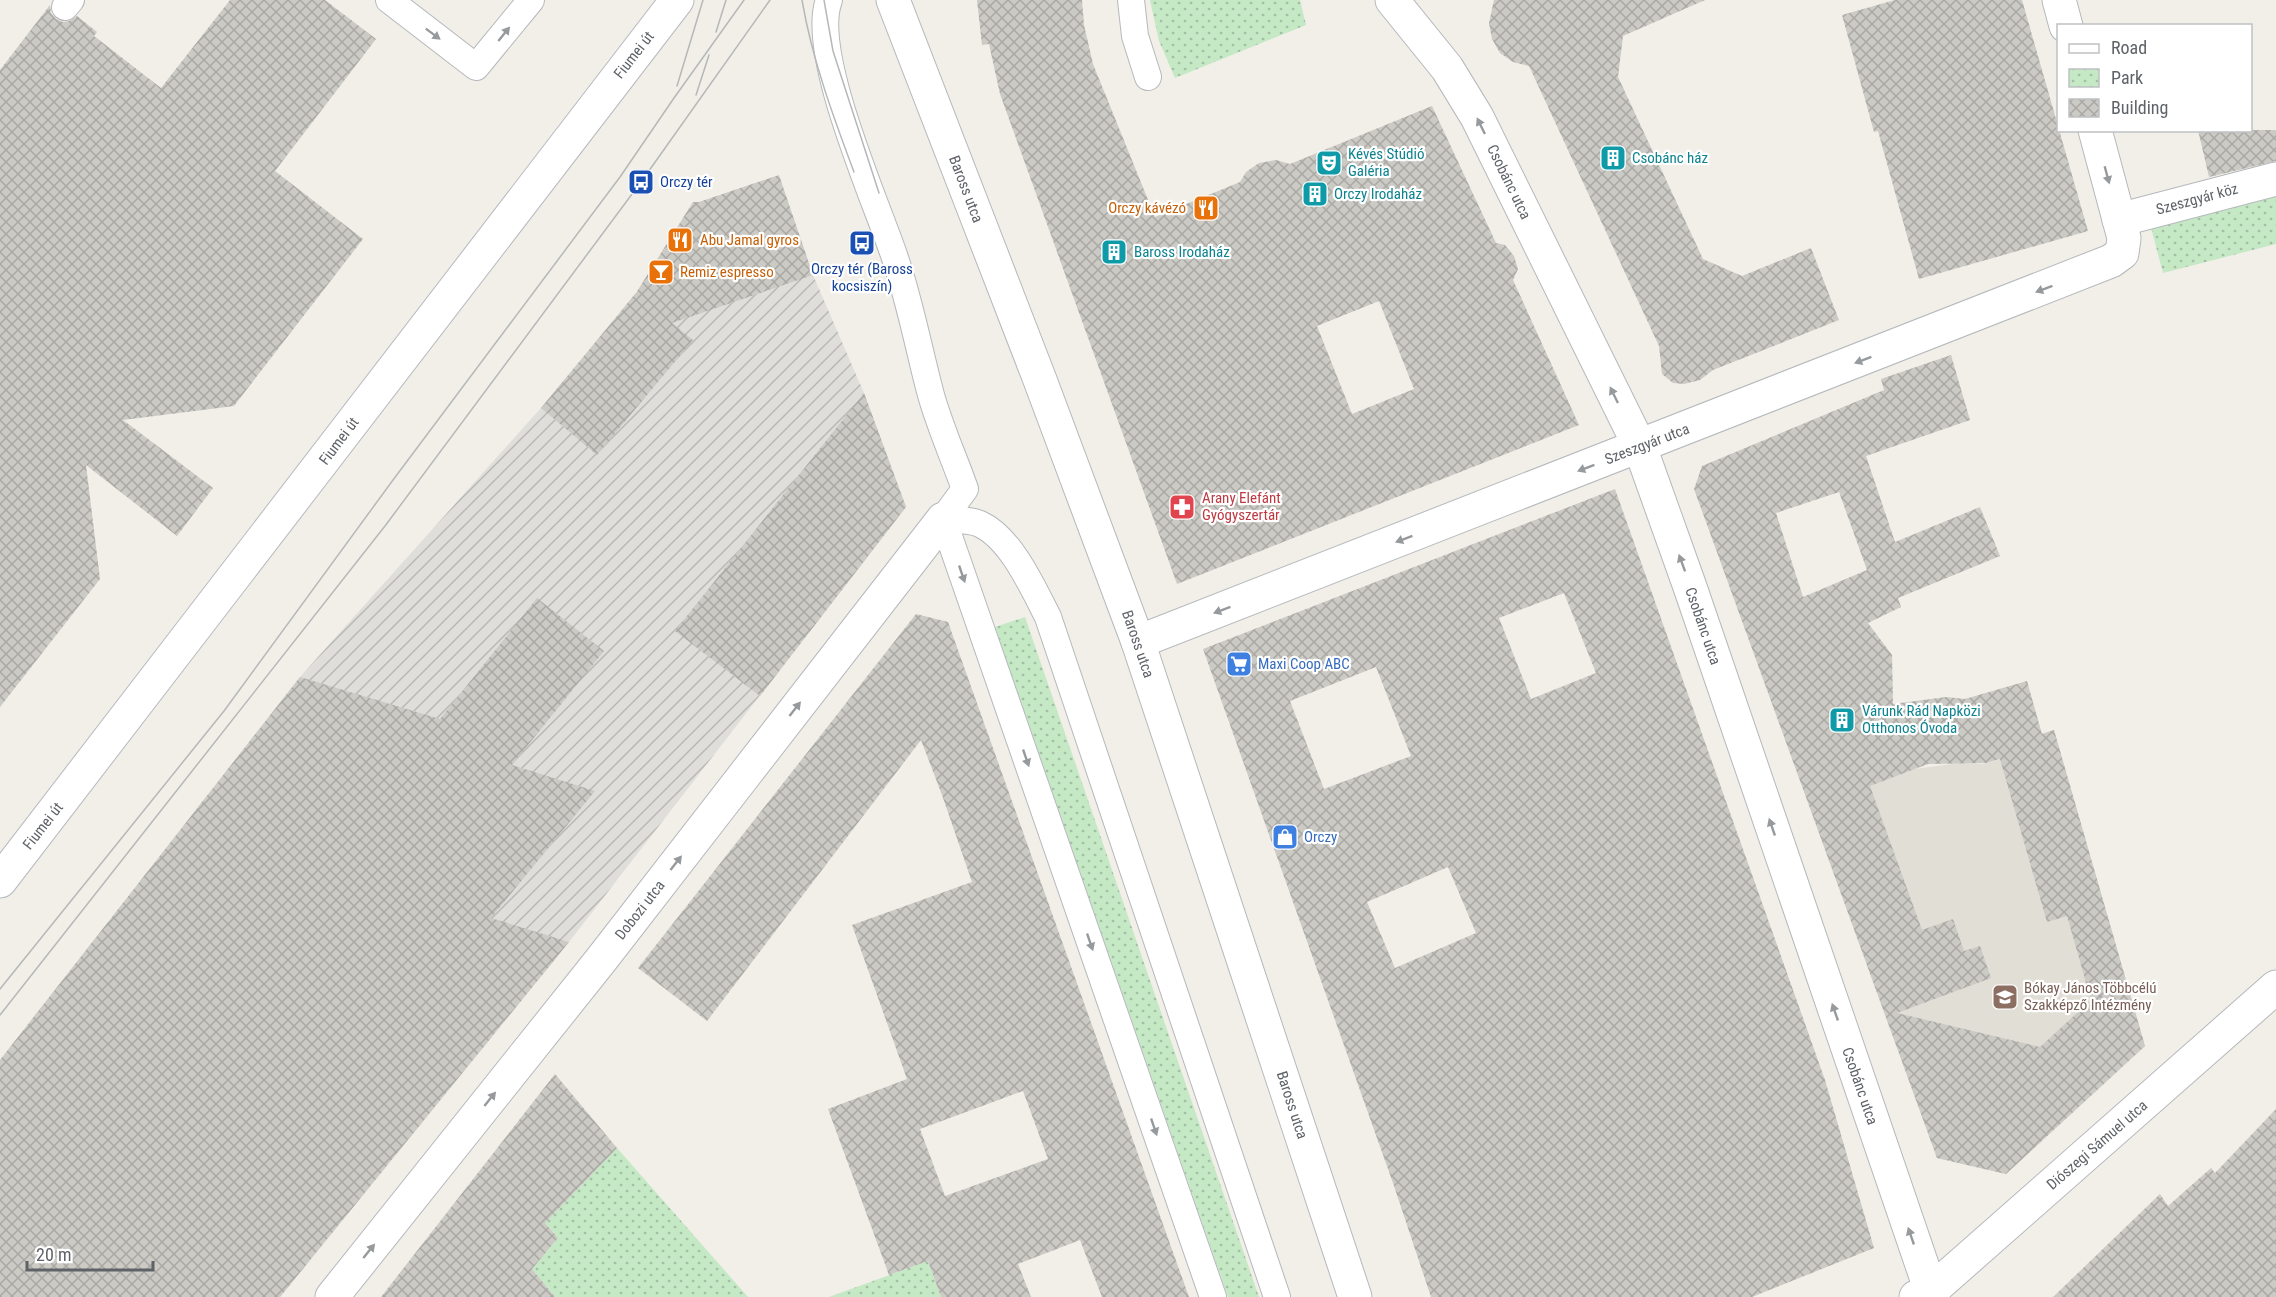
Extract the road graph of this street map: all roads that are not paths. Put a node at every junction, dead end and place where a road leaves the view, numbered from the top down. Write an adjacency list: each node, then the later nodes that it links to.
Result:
1 (389, 0): 2 (lane, one-way to 2)
2 (531, 0)
3 (677, 0): 17 (street, Fiumei út)
4 (829, 0): 15 (lane)
5 (892, 0): 16 (street, Baross utca)
6 (1131, 0): 10 (lane)
7 (1392, 0): 14 (street, Csobánc utca, one-way to 7)
8 (2059, 0): 9 (street)
9 (2065, 24)
10 (1148, 77)
11 (2096, 132): 13 (street, one-way to 13)
12 (2276, 179): 13 (street, Szeszgyár köz)
13 (2119, 220): 14 (street, Szeszgyár utca, one-way to 14)
14 (1640, 447): 16 (street, Szeszgyár utca, one-way to 16); 19 (street, Csobánc utca, one-way to 14)
15 (943, 519): 20 (street, Dobozi utca, one-way to 15); 21 (lane, one-way to 21); 22 (lane)
16 (1138, 642): 23 (street, Baross utca)
17 (0, 881)
18 (2276, 987): 19 (street, Diószegi Sámuel utca)
19 (1926, 1295)
20 (332, 1297)
21 (1213, 1297)
22 (1277, 1297)
23 (1355, 1297)

